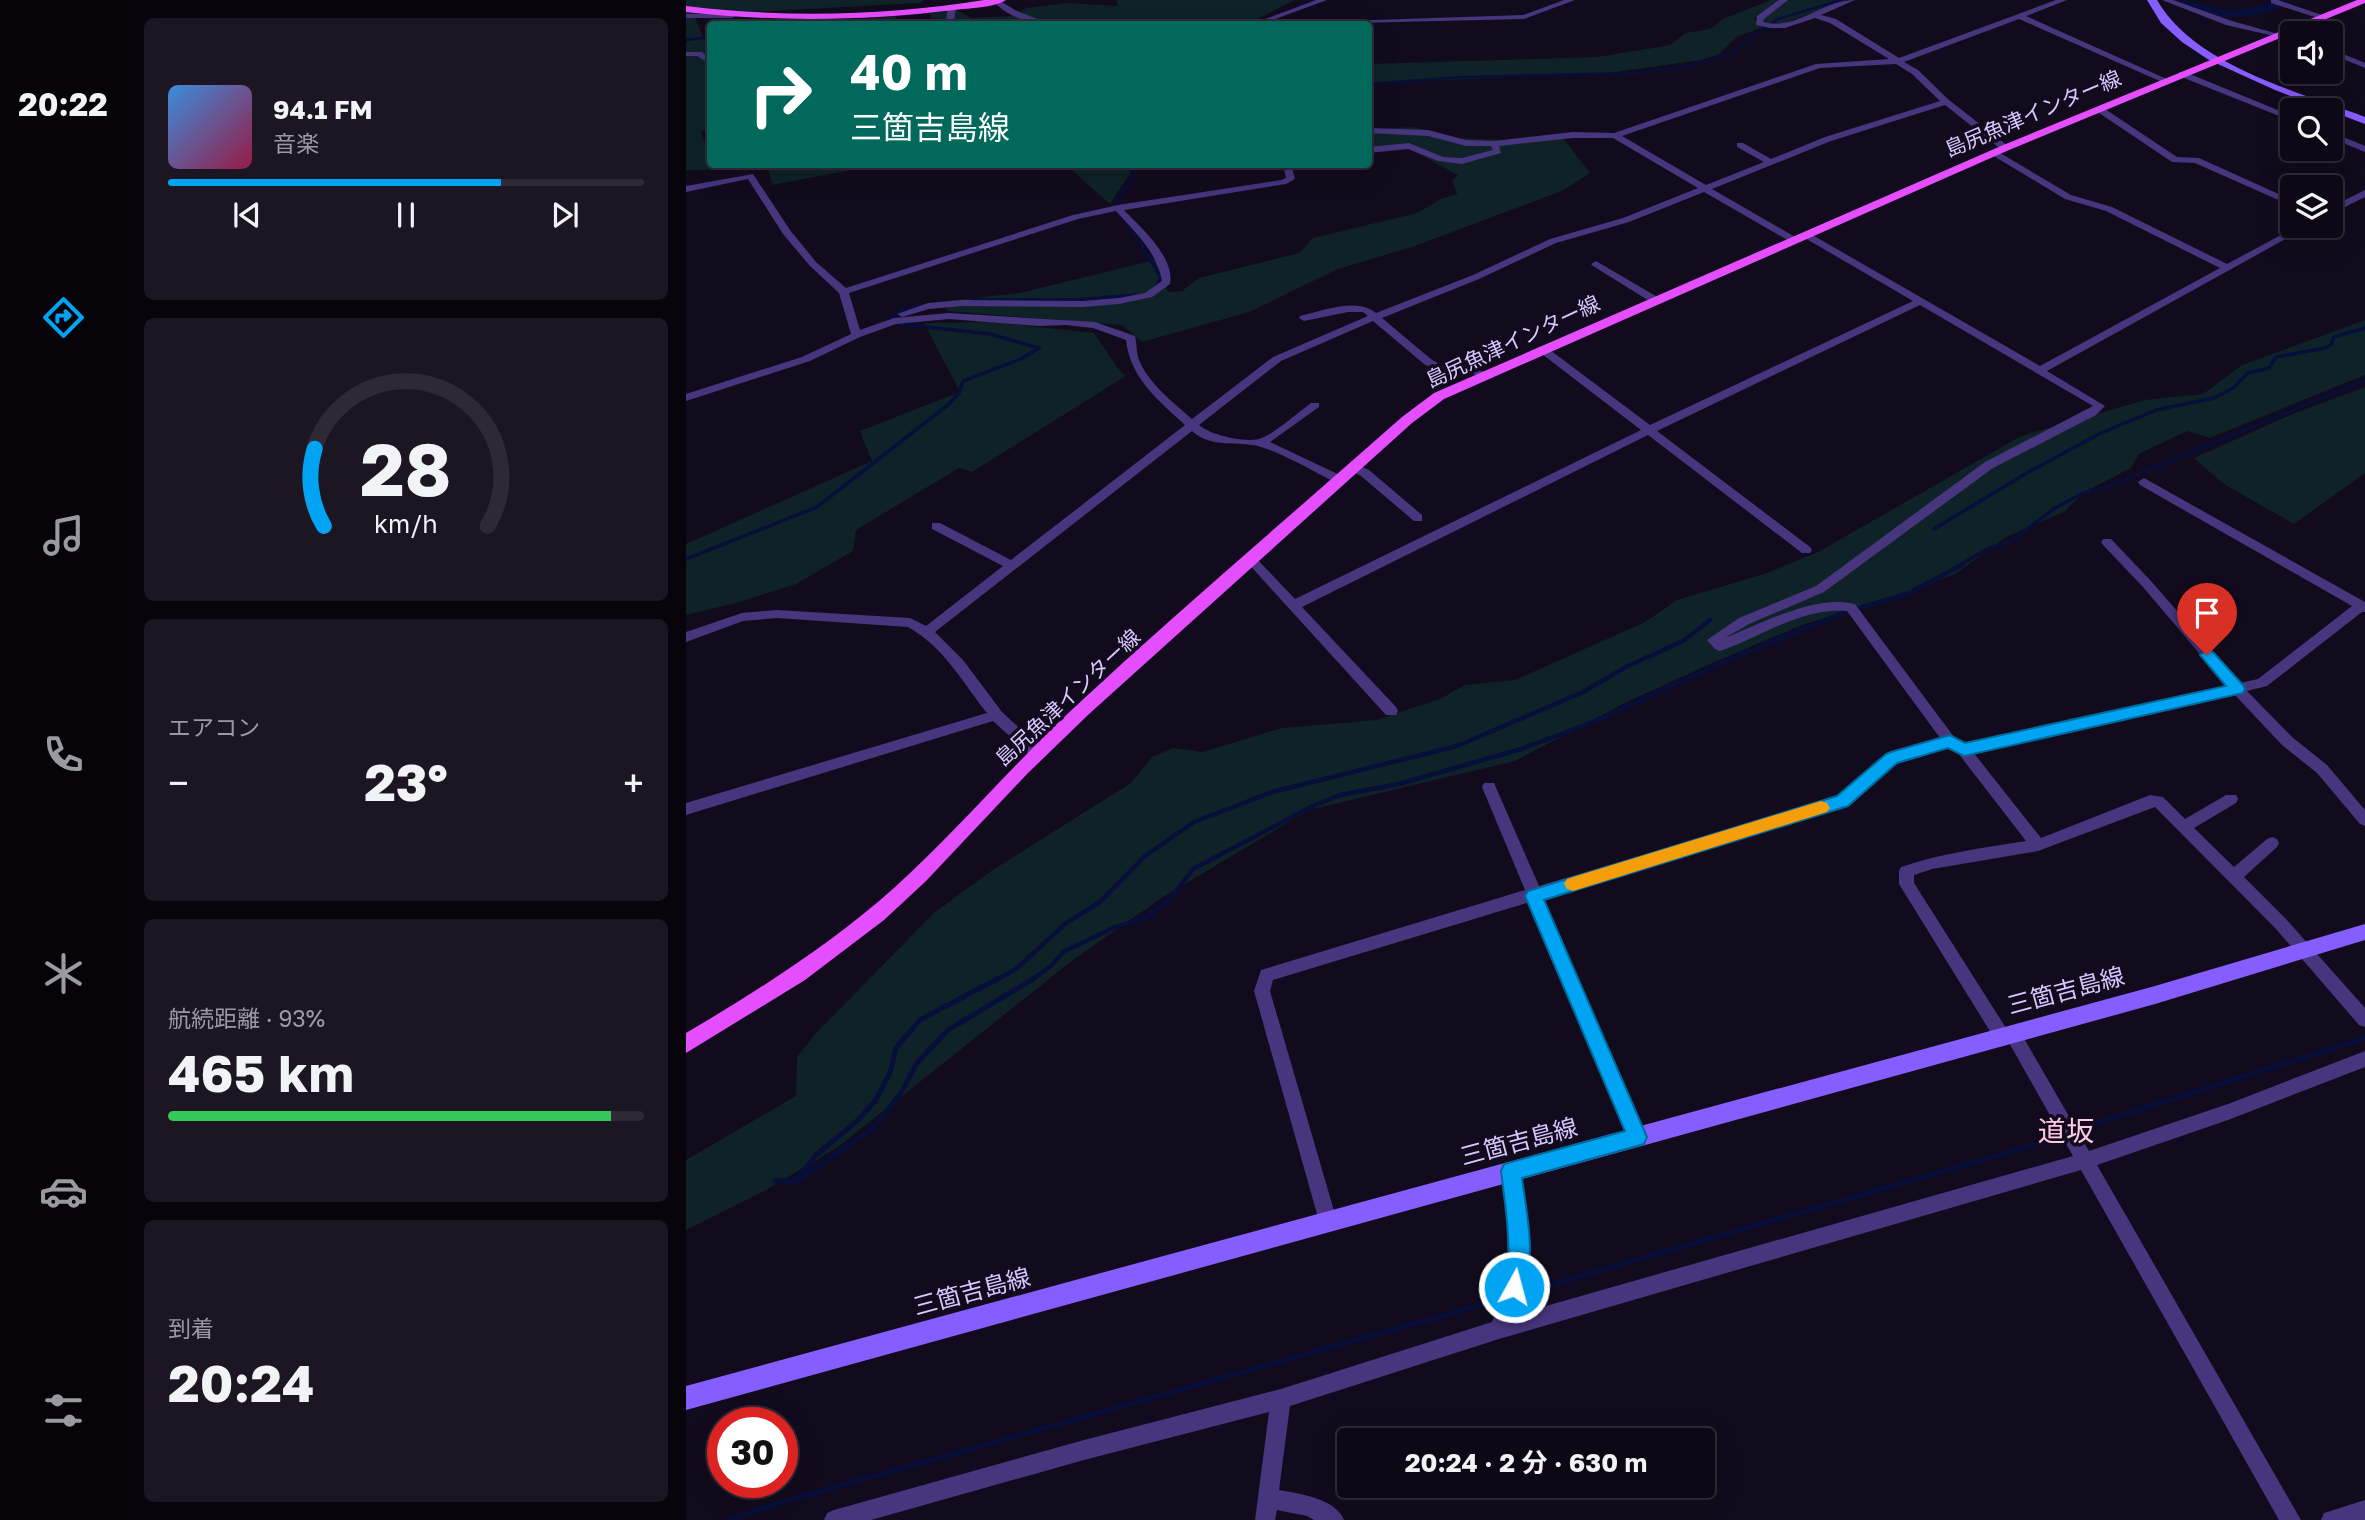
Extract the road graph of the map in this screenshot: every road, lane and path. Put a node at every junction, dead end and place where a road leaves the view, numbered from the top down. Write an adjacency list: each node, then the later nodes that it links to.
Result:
1 (1323, 0): 20 (street)
2 (1571, 0): 22 (street)
3 (1784, 0): 15 (street)
4 (1851, 0): 15 (street)
5 (2063, 0): 16 (street)
6 (2152, 0): 28 (main road)
7 (2166, 0): 23 (street)
8 (2365, 0): 17 (main road, 島尻魚津インター線)
9 (999, 1): 11 (main road); 19 (street)
10 (2274, 1): 17 (street)
11 (952, 8): 14 (main road); 18 (street)
12 (686, 9): 14 (main road)
13 (686, 16): 14 (street)
14 (732, 16)
15 (1815, 16): 29 (street)
16 (2019, 16): 29 (street); 32 (street)
17 (2324, 17): 21 (main road, 島尻魚津インター線)
18 (950, 21)
19 (1038, 21)
20 (1265, 21)
21 (2315, 21)
22 (1372, 22)
23 (2280, 34)
24 (2280, 36): 28 (main road, 島尻魚津インター線)
25 (686, 54): 27 (street)
26 (2343, 56): 30 (street)
27 (707, 60)
28 (2216, 60): 31 (main road, 島尻魚津インター線); 36 (main road)
29 (1899, 61): 33 (street); 38 (street)
30 (2365, 66)
31 (2182, 74): 32 (main road, 島尻魚津インター線); 35 (street)
32 (2165, 80): 34 (main road, 島尻魚津インター線)
33 (1946, 102): 44 (street); 45 (street)
34 (2099, 109): 44 (main road, 島尻魚津インター線); 50 (street)
35 (2280, 114)
36 (2365, 121)
37 (1372, 130): 40 (street)
38 (1615, 135): 40 (street); 47 (street)
39 (2343, 140): 42 (street)
40 (1494, 144): 43 (street)
41 (1740, 145): 45 (street)
42 (2365, 149)
43 (1372, 150)
44 (2000, 150): 53 (main road, 島尻魚津インター線); 56 (street)
45 (1771, 162): 47 (street)
46 (1289, 168): 52 (street)
47 (1706, 188): 53 (street); 61 (street)
48 (686, 189): 57 (street)
49 (2365, 192): 51 (street)
50 (2280, 198)
51 (2343, 204)
52 (1118, 208): 57 (street); 62 (street)
53 (1800, 238): 58 (main road, 島尻魚津インター線); 59 (street)
54 (2282, 238): 56 (street)
55 (1596, 264): 58 (street)
56 (2227, 268): 65 (street)
57 (844, 292): 63 (street)
58 (1655, 300): 64 (main road, 島尻魚津インター線)
59 (1919, 302): 65 (street); 70 (street)
60 (1304, 318): 61 (street)
61 (1377, 318): 66 (street); 69 (street)
62 (894, 321): 63 (street); 69 (street)
63 (856, 335): 67 (street)
64 (1542, 349): 66 (main road, 島尻魚津インター線); 70 (street)
65 (2039, 371): 88 (street)
66 (1484, 374): 72 (main road, 島尻魚津インター線)
67 (686, 398)
68 (1315, 405): 71 (street)
69 (1193, 426): 71 (street); 80 (street)
70 (1650, 431): 78 (street); 81 (street)
71 (1262, 443): 73 (street)
72 (1354, 467): 73 (main road, 島尻魚津インター線); 75 (street)
73 (1340, 480): 79 (main road, 島尻魚津インター線)
74 (2144, 482): 82 (street)
75 (1418, 517)
76 (936, 526): 80 (street)
77 (2107, 542): 85 (street)
78 (1806, 550)
79 (1251, 560): 81 (street); 90 (main road, 島尻魚津インター線)
80 (1012, 565): 83 (street)
81 (1294, 605): 86 (street)
82 (2363, 607): 85 (street)
83 (928, 631): 84 (street); 87 (street)
84 (686, 637)
85 (2237, 689): 89 (street); 94 (street)
86 (1391, 711)
87 (996, 715): 90 (street); 93 (street)
88 (1950, 741): 89 (street); 99 (street)
89 (1964, 750): 97 (street)
90 (1037, 753): 104 (main road, 島尻魚津インター線)
91 (1489, 787): 99 (street)
92 (2231, 799): 95 (street)
93 (686, 809)
94 (2365, 820)
95 (2184, 827): 97 (street); 98 (street)
96 (2272, 843): 98 (street)
97 (2038, 845): 103 (street)
98 (2233, 877): 101 (street)
99 (1534, 896): 106 (street); 109 (street)
100 (2365, 932): 101 (main road, 三箇吉島線)
101 (2306, 951): 102 (street); 103 (main road, 三箇吉島線)
102 (2365, 1020)
103 (2007, 1034): 106 (main road, 三箇吉島線); 107 (street)
104 (686, 1044)
105 (2365, 1059): 107 (street)
106 (1637, 1137): 108 (main road, 三箇吉島線)
107 (2079, 1152): 110 (street); 118 (street)
108 (1511, 1171): 109 (main road, 三箇吉島線); 110 (street)
109 (1328, 1221): 111 (main road, 三箇吉島線)
110 (1499, 1329): 112 (street)
111 (686, 1398)
112 (1281, 1399): 113 (street); 115 (street)
113 (1268, 1498): 116 (street); 117 (street)
114 (2365, 1510): 119 (street)
115 (834, 1520)
116 (1265, 1520)
117 (1334, 1520)
118 (2291, 1520)
119 (2332, 1520)

